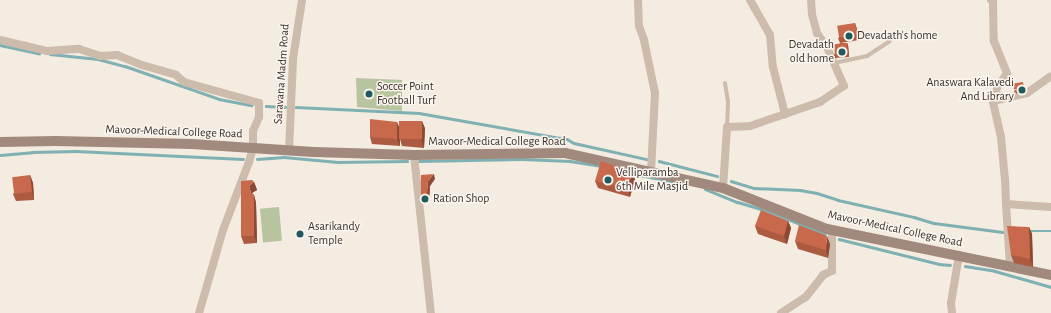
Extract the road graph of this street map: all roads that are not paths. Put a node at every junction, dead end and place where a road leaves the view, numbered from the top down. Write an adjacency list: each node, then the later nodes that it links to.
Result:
1 (302, 0): 16 (street, Saravana Madm Road)
2 (638, 0): 18 (street)
3 (750, 0): 12 (street)
4 (811, 0): 8 (street)
5 (991, 0): 11 (street)
6 (0, 40): 15 (street)
7 (890, 41): 8 (lane)
8 (834, 63): 12 (street)
9 (1051, 76): 11 (street)
10 (725, 83): 13 (lane)
11 (993, 101): 20 (street)
12 (785, 114): 13 (street)
13 (727, 127): 19 (street)
14 (0, 142): 15 (main road, Mavoor-Medical College Road)
15 (253, 148): 16 (main road, Mavoor-Medical College Road); 26 (street)
16 (289, 150): 17 (main road, Mavoor-Medical College Road)
17 (414, 155): 18 (main road, Mavoor-Medical College Road); 27 (street)
18 (651, 172): 19 (main road, Mavoor-Medical College Road)
19 (723, 188): 22 (main road, Mavoor-Medical College Road)
20 (1006, 204): 21 (street); 24 (street)
21 (1051, 207)
22 (832, 230): 23 (main road, Mavoor-Medical College Road); 28 (street)
23 (960, 255): 24 (main road, Mavoor-Medical College Road); 29 (street)
24 (1010, 265): 25 (main road, Mavoor-Medical College Road)
25 (1051, 275)
26 (199, 313)
27 (431, 313)
28 (781, 313)
29 (952, 313)

